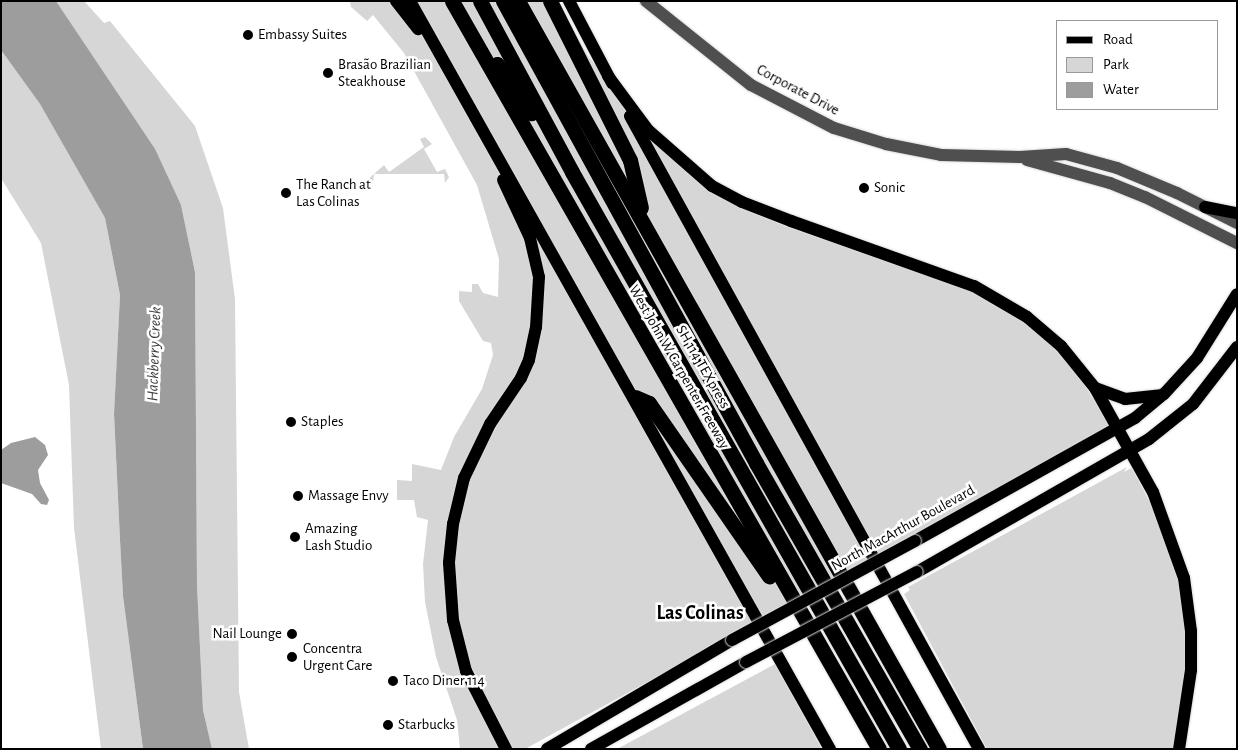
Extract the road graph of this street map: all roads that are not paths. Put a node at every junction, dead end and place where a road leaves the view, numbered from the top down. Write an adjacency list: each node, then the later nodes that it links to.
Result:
1 (396, 1): 10 (main road)
2 (410, 1): 10 (main road)
3 (452, 1): 15 (highway); 33 (highway, West John W Carpenter Freeway)
4 (480, 1): 15 (highway, SH 114 TEXpress)
5 (502, 1): 35 (highway, SH 114 TEXpress)
6 (518, 1): 19 (highway)
7 (550, 1): 19 (highway)
8 (569, 1): 11 (main road)
9 (646, 1): 13 (street, Corporate Drive)
10 (447, 67): 12 (main road)
11 (608, 76): 24 (main road); 37 (main road)
12 (468, 100): 26 (main road); 29 (main road)
13 (1020, 158): 14 (street, Corporate Drive); 16 (street, Corporate Drive)
14 (1117, 168): 16 (street); 17 (street, Corporate Drive)
15 (572, 172): 34 (highway, SH 114 TEXpress)
16 (1110, 183): 21 (street, Corporate Drive)
17 (1205, 207): 18 (main road); 20 (street, Corporate Drive)
18 (1237, 213)
19 (643, 222): 36 (highway)
20 (1237, 223)
21 (1237, 243)
22 (1237, 294): 25 (main road, North MacArthur Boulevard)
23 (1237, 347): 28 (main road)
24 (1094, 388): 25 (main road); 27 (main road)
25 (1164, 394): 27 (main road, North MacArthur Boulevard)
26 (635, 397): 32 (main road); 33 (highway)
27 (1116, 429): 28 (main road); 30 (main road, North MacArthur Boulevard, bridge)
28 (1129, 451): 31 (main road, bridge); 38 (main road)
29 (506, 749)
30 (547, 749)
31 (592, 749)
32 (830, 749)
33 (879, 749)
34 (899, 749)
35 (920, 749)
36 (939, 749)
37 (978, 749)
38 (1180, 749)

